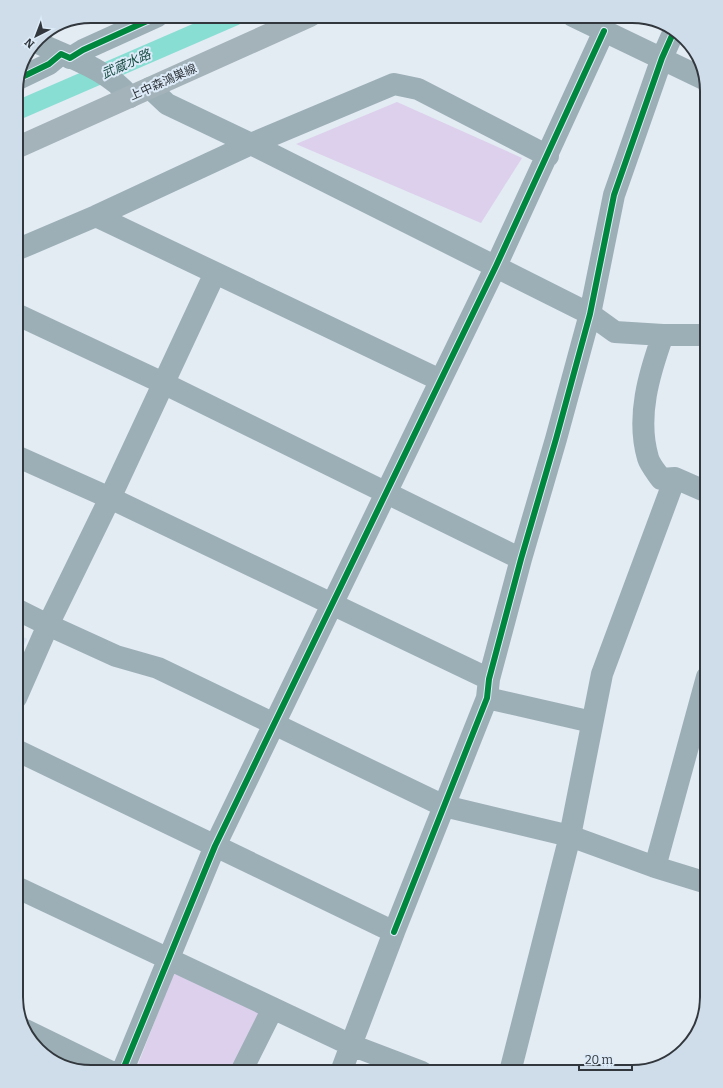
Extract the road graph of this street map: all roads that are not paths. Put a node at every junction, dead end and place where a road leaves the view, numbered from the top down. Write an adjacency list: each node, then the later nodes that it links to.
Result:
1 (143, 23): 7 (street)
2 (294, 23): 11 (main road, 上中森鴻巣線)
3 (587, 23): 4 (street)
4 (604, 31): 8 (street); 15 (street)
5 (672, 36): 8 (street)
6 (56, 51): 7 (street)
7 (69, 57): 9 (street); 12 (street)
8 (662, 58): 10 (street); 20 (street)
9 (25, 76)
10 (698, 76)
11 (150, 88): 12 (main road, 上中森鴻巣線); 14 (street)
12 (125, 91): 13 (main road, 上中森鴻巣線)
13 (23, 144)
14 (251, 144): 15 (street); 16 (street); 18 (street)
15 (548, 156): 18 (street)
16 (96, 216): 17 (street); 19 (street)
17 (23, 247)
18 (496, 266): 20 (street); 24 (street)
19 (215, 273): 24 (street); 25 (street)
20 (590, 314): 22 (street); 31 (street)
21 (23, 317): 25 (street)
22 (663, 335): 23 (street); 27 (street)
23 (700, 335)
24 (440, 380): 29 (street)
25 (163, 383): 29 (street); 30 (street)
26 (23, 459): 30 (street)
27 (675, 478): 28 (street); 38 (street)
28 (700, 489)
29 (386, 493): 31 (street); 32 (street)
30 (110, 498): 32 (street); 34 (street)
31 (521, 558): 36 (street)
32 (332, 605): 36 (street); 39 (street)
33 (23, 613): 34 (street)
34 (48, 626): 35 (street); 39 (street)
35 (23, 682)
36 (488, 689): 38 (street); 41 (street)
37 (700, 703): 44 (street)
38 (592, 722): 42 (street)
39 (274, 724): 41 (street); 43 (street)
40 (23, 753): 43 (street)
41 (444, 806): 42 (street); 47 (street)
42 (570, 836): 44 (street); 57 (street)
43 (215, 846): 47 (street); 48 (street)
44 (655, 867): 45 (street)
45 (700, 881)
46 (23, 890): 48 (street)
47 (394, 932): 51 (street)
48 (168, 959): 49 (street); 53 (street)
49 (273, 1008): 51 (street); 54 (street)
50 (34, 1034): 52 (street)
51 (351, 1045): 55 (street); 56 (street)
52 (97, 1065)
53 (125, 1065)
54 (244, 1065)
55 (344, 1065)
56 (404, 1065)
57 (512, 1065)

